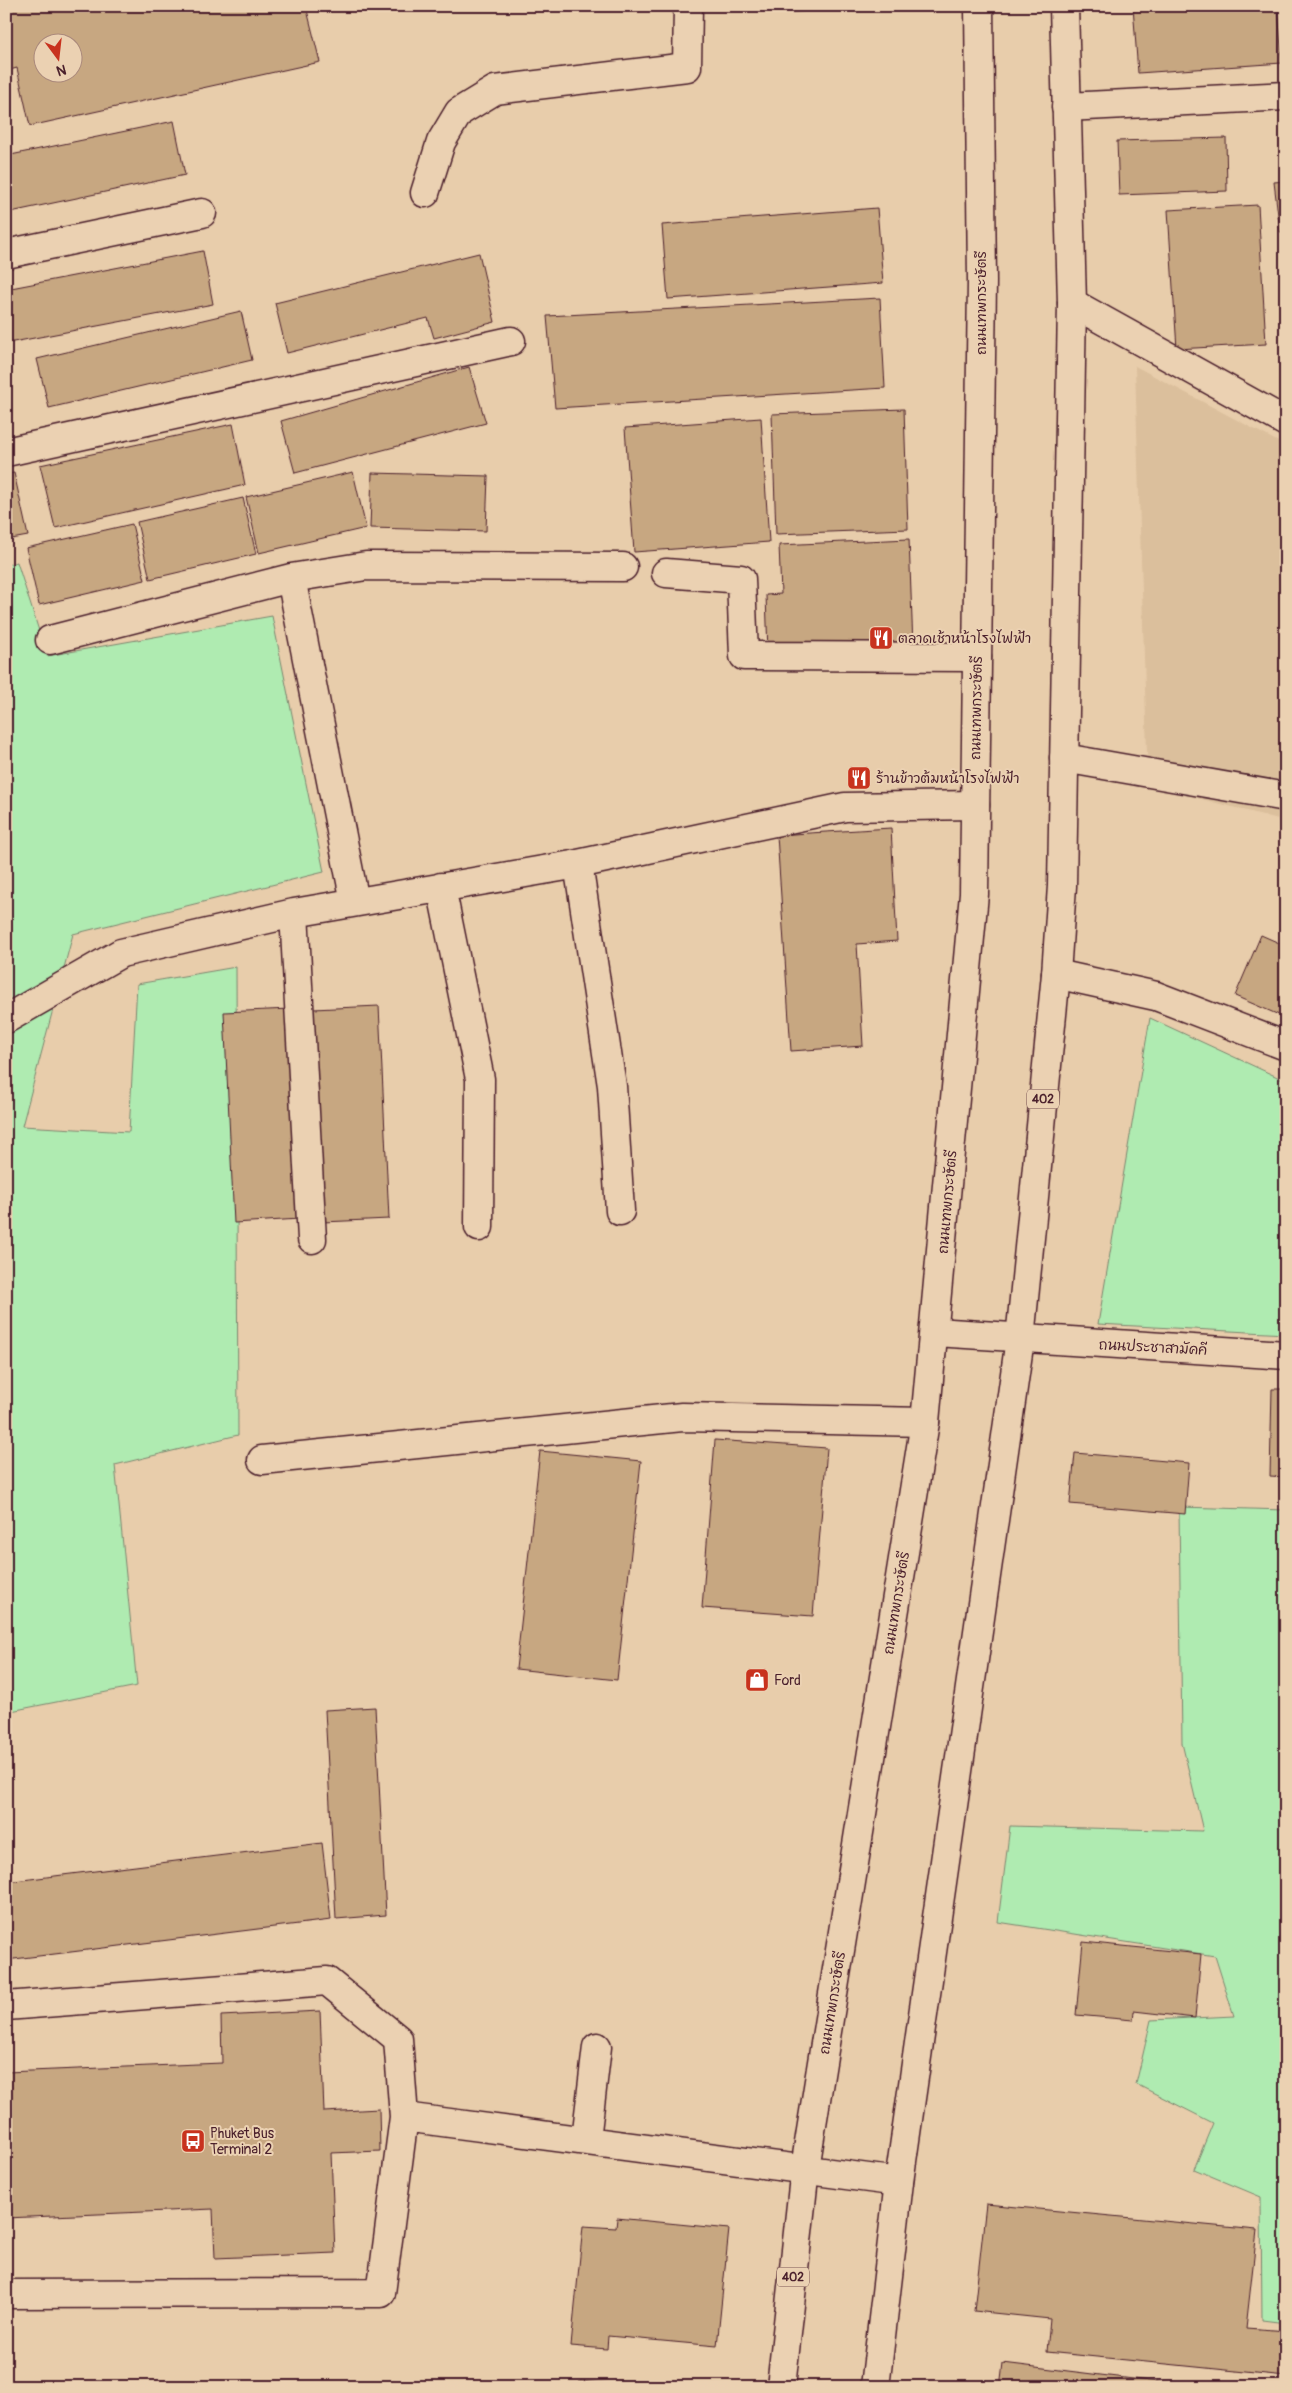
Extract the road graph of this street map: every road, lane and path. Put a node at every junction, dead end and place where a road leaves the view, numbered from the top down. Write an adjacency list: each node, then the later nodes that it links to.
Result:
1 (688, 6): 6 (street)
2 (979, 6): 17 (street, ถนนเทพกระษัตรี / 402)
3 (1064, 6): 5 (street, 402)
4 (1286, 96): 5 (street)
5 (1066, 107): 9 (street, 402)
6 (425, 193)
7 (202, 212): 8 (street)
8 (6, 254)
9 (1072, 304): 11 (street); 18 (street, 402)
10 (511, 341): 12 (street)
11 (1286, 422)
12 (6, 452)
13 (623, 567): 15 (street)
14 (666, 573): 17 (street)
15 (292, 578): 16 (street); 23 (street)
16 (50, 640)
17 (977, 657): 20 (street, ถนนเทพกระษัตรี / 402)
18 (1064, 758): 19 (street); 25 (street, 402)
19 (1284, 793)
20 (975, 805): 21 (street); 31 (street, ถนนเทพกระษัตรี / 402)
21 (578, 864): 22 (street); 28 (street)
22 (441, 887): 23 (street); 29 (street)
23 (355, 902): 24 (street)
24 (294, 913): 26 (street); 30 (street)
25 (1056, 974): 27 (street); 32 (street, 402)
26 (6, 1019)
27 (1286, 1046)
28 (620, 1210)
29 (479, 1227)
30 (312, 1238)
31 (935, 1332): 32 (street, ถนนประชาสามัคคี); 34 (street, ถนนเทพกระษัตรี / 402)
32 (1020, 1339): 33 (street, ถนนประชาสามัคคี); 41 (street, 402)
33 (1286, 1354)
34 (925, 1422): 35 (street); 40 (street, ถนนเทพกระษัตรี / 402)
35 (262, 1460)
36 (6, 2006): 38 (street)
37 (597, 2047): 39 (street)
38 (404, 2117): 39 (street); 42 (street)
39 (586, 2140): 40 (street)
40 (805, 2168): 41 (street); 43 (street, ถนนเทพกระษัตรี / 402)
41 (899, 2182): 44 (street, 402)
42 (6, 2294)
43 (781, 2387)
44 (875, 2387)

